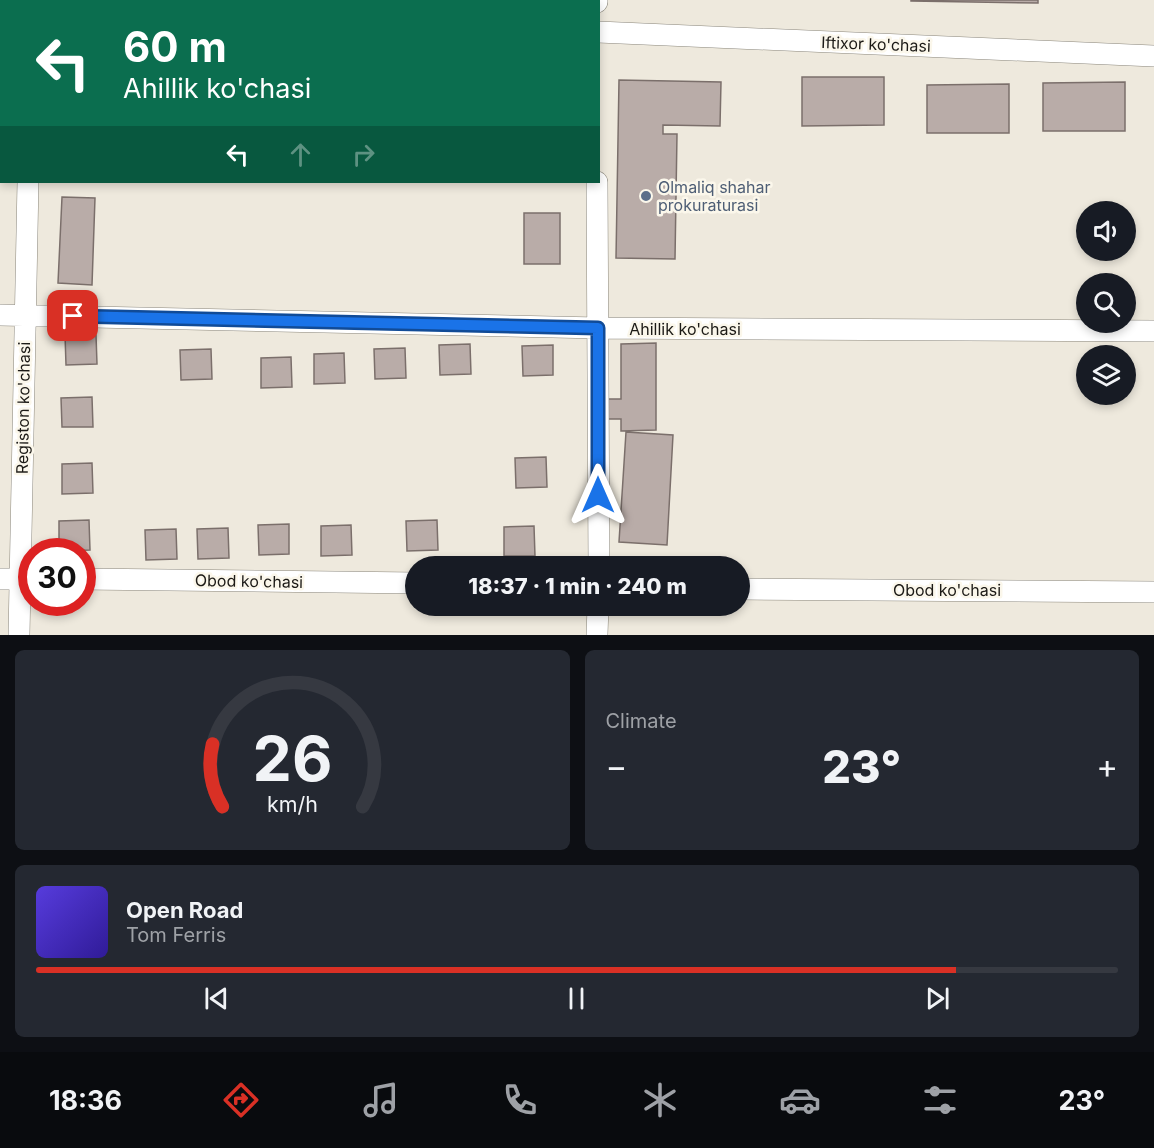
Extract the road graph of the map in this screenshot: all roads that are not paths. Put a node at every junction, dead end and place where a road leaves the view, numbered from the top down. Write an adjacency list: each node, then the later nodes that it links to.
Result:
1 (600, 32): 2 (street, Iftixor ko'chasi)
2 (1154, 56)
3 (28, 183): 6 (street, Registon ko'chasi)
4 (597, 183): 7 (street)
5 (0, 315): 6 (street, Ahillik ko'chasi)
6 (25, 315): 7 (street, Ahillik ko'chasi); 10 (street, Registon ko'chasi)
7 (598, 328): 8 (street, Ahillik ko'chasi); 9 (street)
8 (1154, 331)
9 (599, 556)
10 (17, 579): 16 (street, Registon ko'chasi)
11 (96, 579): 12 (street, Obod ko'chasi)
12 (405, 583)
13 (750, 589): 14 (street, Obod ko'chasi)
14 (1154, 592)
15 (598, 616): 17 (street)
16 (18, 635)
17 (597, 635)

